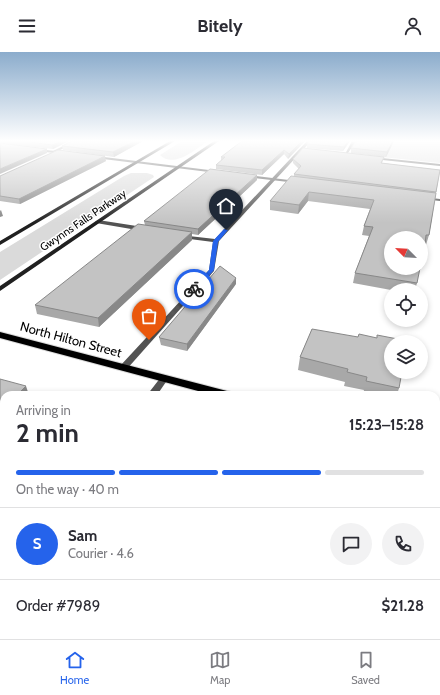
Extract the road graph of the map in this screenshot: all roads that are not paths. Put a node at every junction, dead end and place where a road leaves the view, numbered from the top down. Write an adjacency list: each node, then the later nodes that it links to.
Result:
1 (127, 168): 15 (main road, Gwynns Falls Parkway)
2 (177, 168): 11 (main road, Gwynns Falls Parkway)
3 (190, 168): 5 (street)
4 (284, 168): 7 (street)
5 (226, 173)
6 (242, 175): 7 (street)
7 (274, 179): 8 (street); 14 (street)
8 (305, 183)
9 (416, 197): 10 (street)
10 (440, 200)
11 (98, 222): 12 (street); 16 (main road, Gwynns Falls Parkway)
12 (147, 230)
13 (178, 235): 14 (street)
14 (216, 241): 18 (street)
15 (0, 243)
16 (0, 289)
17 (0, 335): 18 (main road, North Hilton Street)
18 (123, 368): 19 (main road, North Hilton Street)
19 (164, 379): 20 (street); 21 (main road, North Hilton Street)
20 (155, 391)
21 (211, 391)

